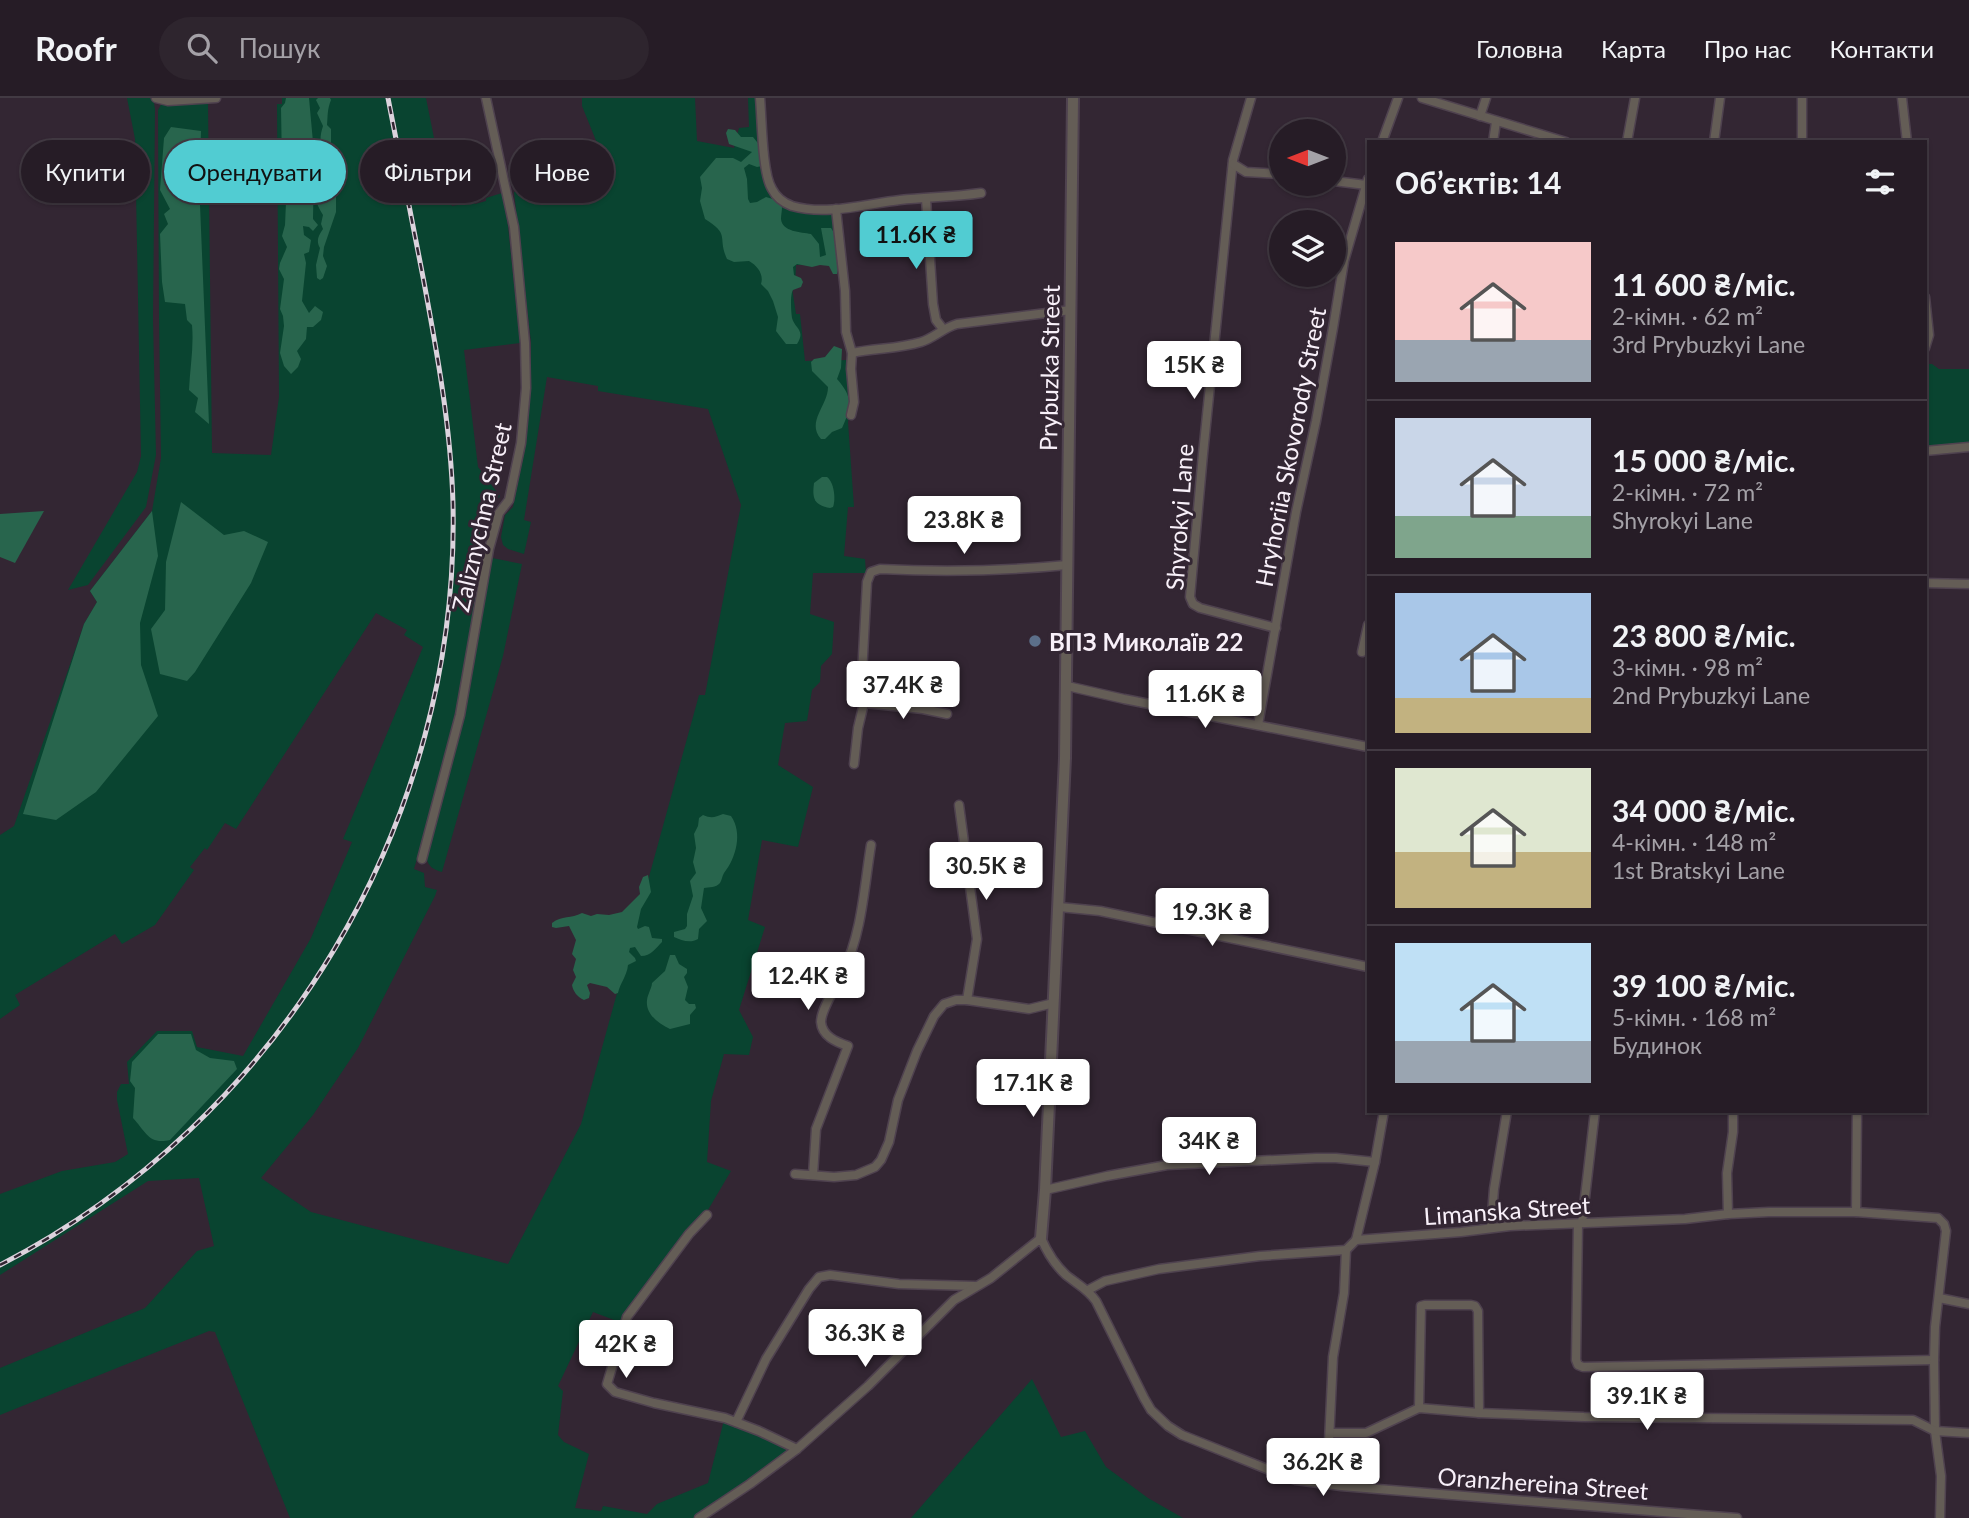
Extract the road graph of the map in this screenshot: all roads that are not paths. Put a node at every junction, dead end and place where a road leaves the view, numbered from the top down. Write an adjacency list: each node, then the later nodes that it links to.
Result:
1 (156, 98): 2 (street)
2 (216, 98)
3 (486, 98): 52 (street, Zaliznychna Street)
4 (760, 98): 29 (street)
5 (1073, 98): 30 (street, Prybuzka Street)
6 (1251, 98): 23 (street, Shyrokyi Lane)
7 (1398, 98): 16 (street)
8 (1422, 98): 14 (street)
9 (1486, 98): 14 (street)
10 (1635, 98): 19 (street)
11 (1720, 98): 20 (street)
12 (1802, 98): 21 (street)
13 (1902, 98): 22 (street)
14 (1480, 116): 15 (street)
15 (1496, 122): 17 (street); 18 (street)
16 (1383, 140)
17 (1493, 140)
18 (1559, 140)
19 (1626, 140)
20 (1714, 140)
21 (1801, 140)
22 (1907, 140)
23 (1233, 164): 24 (street); 41 (street, Shyrokyi Lane)
24 (1269, 173)
25 (1346, 181): 26 (street)
26 (1367, 182): 41 (street, Hryhoriia Skovorody Street)
27 (981, 192): 28 (street)
28 (926, 199): 29 (street); 32 (street)
29 (836, 209): 34 (street)
30 (1071, 310): 32 (street); 38 (street, Prybuzka Street)
31 (1927, 316): 33 (street)
32 (943, 329): 34 (street)
33 (1927, 342)
34 (852, 353): 35 (street)
35 (850, 415)
36 (1969, 447): 37 (street)
37 (1927, 451)
38 (1067, 565): 44 (street, Prybuzka Street); 45 (street)
39 (1927, 583): 40 (street)
40 (1969, 584)
41 (1276, 628): 47 (street, Hryhoriia Skovorody Street)
42 (1367, 630): 43 (street)
43 (1362, 652)
44 (1066, 686): 47 (street); 53 (street, Prybuzka Street)
45 (864, 703): 46 (street); 49 (street)
46 (947, 714)
47 (1258, 725): 48 (street)
48 (1367, 747)
49 (854, 764)
50 (959, 805): 55 (street)
51 (872, 845): 64 (street)
52 (422, 859)
53 (1059, 907): 54 (street); 56 (street, Prybuzka Street)
54 (1367, 967)
55 (967, 1000): 56 (street); 64 (street)
56 (1054, 1003): 65 (street, Prybuzka Street)
57 (1384, 1113): 62 (street)
58 (1507, 1113): 70 (street)
59 (1594, 1113): 69 (street)
60 (1733, 1113): 67 (street)
61 (1857, 1113): 66 (street)
62 (1374, 1162): 65 (street); 72 (street)
63 (795, 1174): 64 (street)
64 (813, 1175)
65 (1045, 1190): 71 (street, Prybuzka Street)
66 (1856, 1212): 67 (street, Limanska Street); 76 (street, Limanska Street)
67 (1728, 1214): 69 (street, Limanska Street)
68 (707, 1216): 81 (street)
69 (1580, 1224): 70 (street, Limanska Street); 78 (street)
70 (1492, 1227): 72 (street, Limanska Street)
71 (1041, 1238): 74 (street); 75 (street, Oranzhereina Street)
72 (1356, 1240): 73 (street)
73 (1346, 1250): 75 (street); 83 (street)
74 (975, 1286): 81 (street); 85 (street)
75 (1088, 1290): 86 (street, Oranzhereina Street)
76 (1939, 1298): 77 (street); 78 (street)
77 (1969, 1304)
78 (1934, 1360): 82 (street)
79 (1419, 1408): 80 (street); 80 (street); 83 (street)
80 (1479, 1412): 82 (street)
81 (736, 1422): 85 (street)
82 (1936, 1431): 84 (street); 89 (street)
83 (1330, 1433): 86 (street)
84 (1969, 1433)
85 (797, 1449): 87 (street)
86 (1327, 1484): 88 (street, Oranzhereina Street)
87 (699, 1518)
88 (1737, 1518)
89 (1940, 1518)

